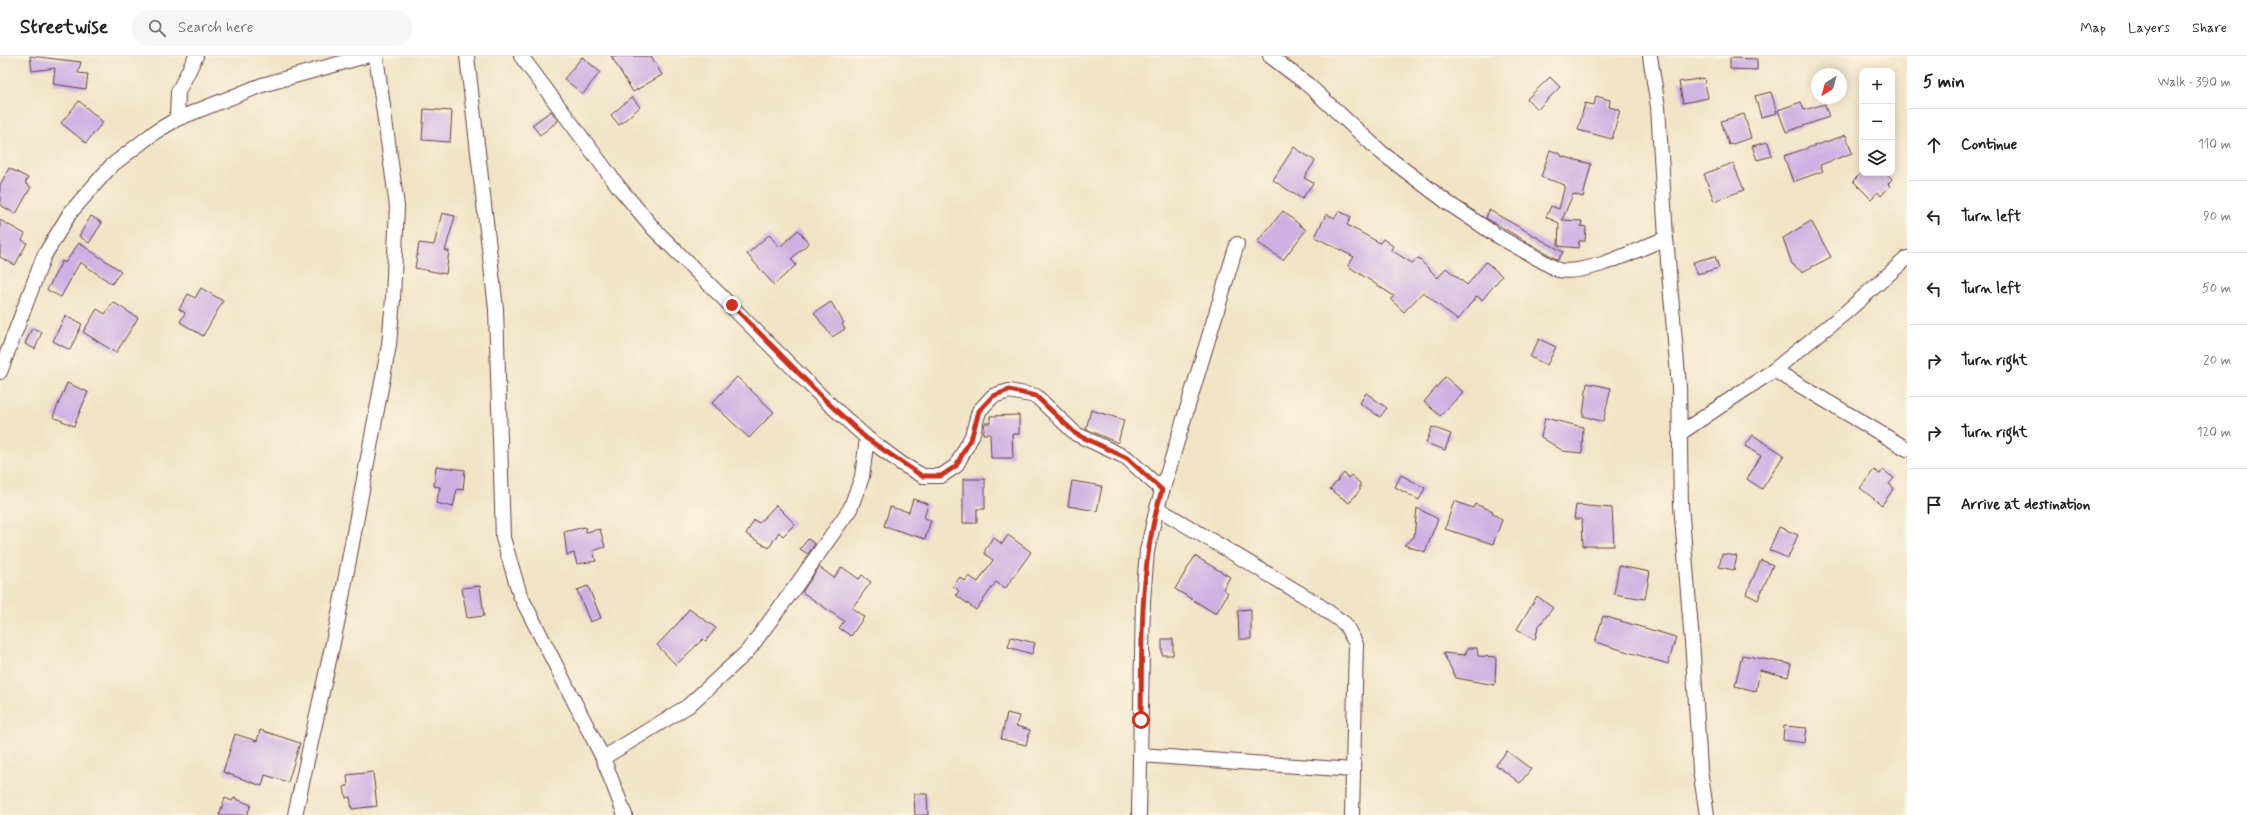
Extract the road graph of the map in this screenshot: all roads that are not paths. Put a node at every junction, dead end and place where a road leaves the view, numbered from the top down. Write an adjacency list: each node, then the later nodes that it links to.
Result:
1 (196, 56): 8 (street)
2 (366, 56): 8 (street)
3 (376, 56): 22 (street)
4 (467, 56): 20 (street)
5 (521, 56): 15 (street)
6 (1270, 56): 9 (street)
7 (1650, 56): 9 (street)
8 (177, 119): 13 (street)
9 (1666, 238): 14 (street)
10 (1237, 244): 17 (street)
11 (1907, 258): 12 (street)
12 (1774, 370): 14 (street); 16 (street)
13 (0, 372)
14 (1680, 434): 26 (street)
15 (866, 438): 17 (street); 20 (street)
16 (1907, 449)
17 (1162, 490): 18 (street)
18 (1156, 508): 19 (street); 21 (street)
19 (1140, 755): 21 (street); 24 (street)
20 (603, 758): 23 (street)
21 (1353, 770): 25 (street)
22 (295, 815)
23 (625, 815)
24 (1139, 815)
25 (1352, 815)
26 (1707, 815)

